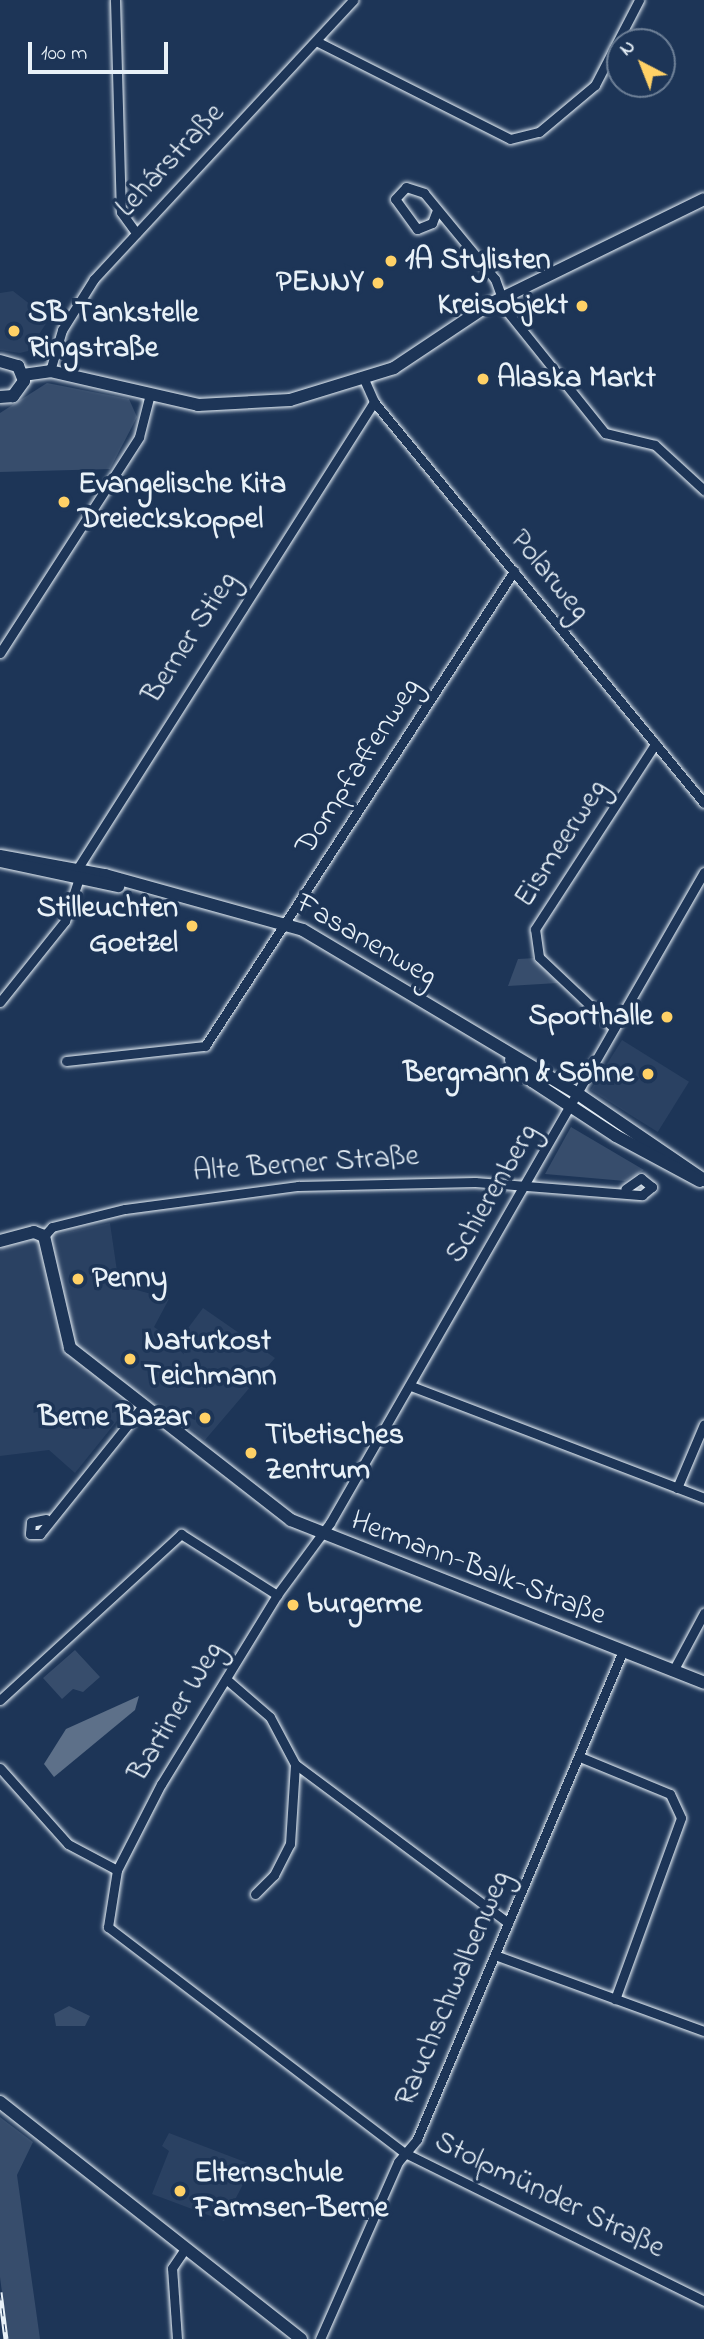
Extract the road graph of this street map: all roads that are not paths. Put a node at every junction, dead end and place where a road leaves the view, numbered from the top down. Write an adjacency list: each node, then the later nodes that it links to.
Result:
1 (115, 0): 7 (street)
2 (354, 0): 4 (street, Lehárstraße)
3 (639, 0): 4 (street)
4 (316, 41): 7 (street, Lehárstraße)
5 (704, 199): 8 (street)
6 (437, 210): 6 (street); 8 (street)
7 (136, 233): 10 (street, Lehárstraße)
8 (502, 299): 12 (street); 16 (street)
9 (0, 361): 11 (street)
10 (50, 372): 11 (street); 13 (street)
11 (23, 375): 14 (street)
12 (363, 377): 13 (street); 15 (street, Polarweg)
13 (150, 394): 18 (street)
14 (0, 398)
15 (373, 401): 17 (street, Polarweg); 23 (street, Berner Stieg)
16 (703, 486)
17 (514, 571): 19 (street, Polarweg); 24 (street, Dompfaffenweg)
18 (0, 653)
19 (655, 744): 20 (street, Polarweg); 26 (street, Eismeerweg)
20 (704, 803)
21 (0, 859): 23 (street); 23 (street)
22 (704, 872): 26 (street, Schierenberg)
23 (80, 874): 24 (street, Fasanenweg); 25 (street, Berner Stieg)
24 (286, 923): 27 (street, Fasanenweg); 28 (street, Dompfaffenweg)
25 (0, 1002)
26 (614, 1028): 29 (street, Schierenberg)
27 (511, 1059): 29 (street, Fasanenweg); 30 (street, Fasanenweg)
28 (66, 1061)
29 (578, 1094): 30 (street, Schierenberg); 31 (street, Fasanenweg)
30 (570, 1107): 31 (street, Fasanenweg); 33 (street, Schierenberg)
31 (660, 1156): 32 (street)
32 (704, 1181)
33 (527, 1186): 34 (street, Alte Berner Straße); 35 (street, Alte Berner Straße); 37 (street, Schierenberg)
34 (625, 1189)
35 (44, 1236): 36 (street, Alte Berner Straße); 38 (street, Hermann-Balk-Straße)
36 (0, 1241)
37 (411, 1386): 40 (street); 43 (street, Schierenberg)
38 (143, 1406): 42 (street); 43 (street, Hermann-Balk-Straße)
39 (704, 1424): 40 (street)
40 (677, 1489): 41 (street)
41 (704, 1498)
42 (46, 1519)
43 (318, 1535): 44 (street, Bartiner Weg); 46 (street, Hermann-Balk-Straße)
44 (277, 1595): 48 (street, Bartiner Weg); 50 (street)
45 (704, 1613): 47 (street)
46 (622, 1653): 47 (street, Hermann-Balk-Straße); 51 (street, Rauchschwalbenweg)
47 (673, 1671): 49 (street, Hermann-Balk-Straße)
48 (226, 1678): 52 (street); 54 (street, Bartiner Weg)
49 (704, 1683)
50 (0, 1700)
51 (580, 1757): 56 (street, Rauchschwalbenweg); 59 (street)
52 (295, 1764): 55 (street); 56 (street)
53 (0, 1768): 54 (street)
54 (117, 1870): 57 (street, Bartiner Weg)
55 (255, 1894)
56 (508, 1923): 58 (street, Rauchschwalbenweg)
57 (108, 1927): 62 (street, Stolpmünder Straße)
58 (495, 1955): 59 (street); 62 (street, Rauchschwalbenweg)
59 (615, 1999): 60 (street)
60 (704, 2031)
61 (0, 2102): 63 (street)
62 (405, 2153): 64 (street, Stolpmünder Straße); 67 (street, Rauchschwalbenweg)
63 (185, 2249): 65 (street); 66 (street)
64 (704, 2301)
65 (177, 2339)
66 (301, 2339)
67 (320, 2339)

